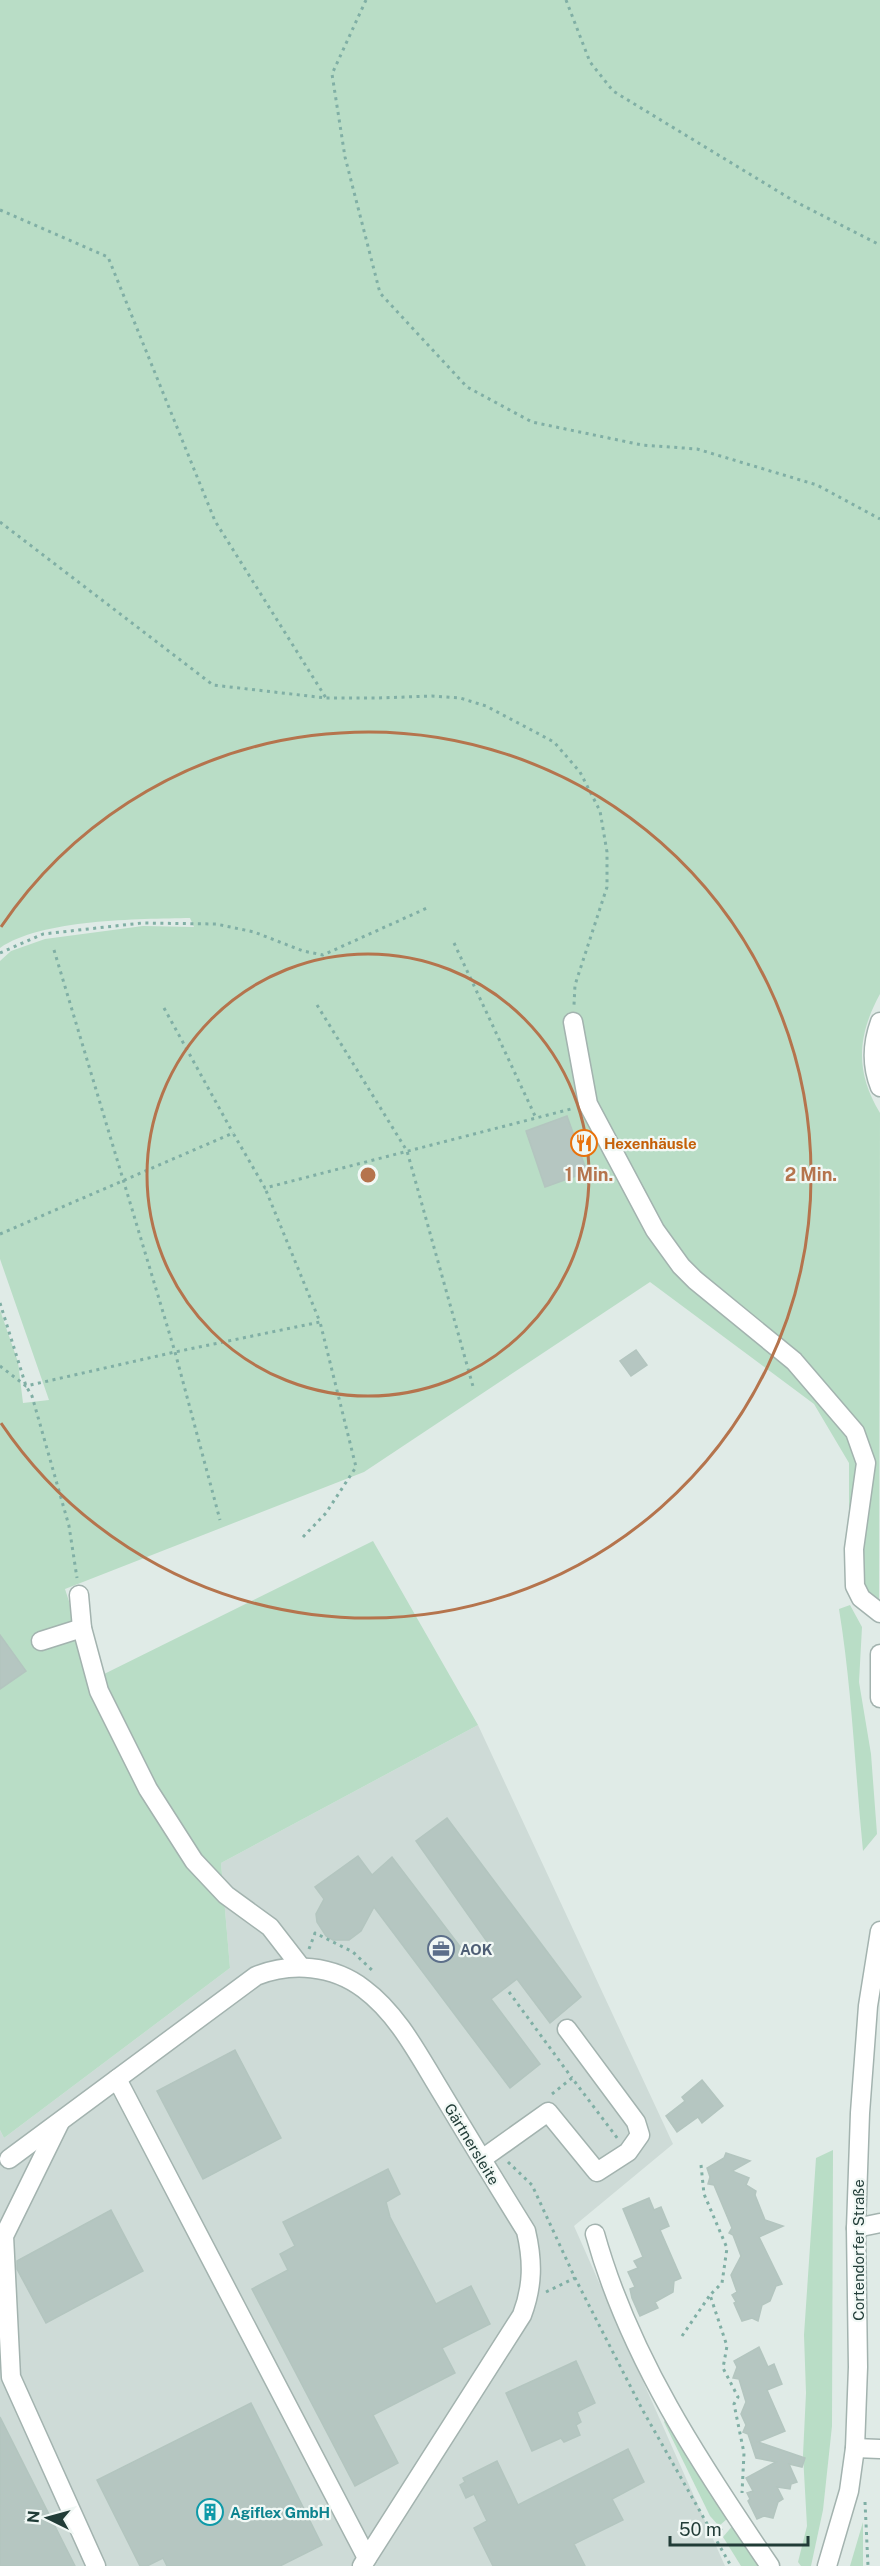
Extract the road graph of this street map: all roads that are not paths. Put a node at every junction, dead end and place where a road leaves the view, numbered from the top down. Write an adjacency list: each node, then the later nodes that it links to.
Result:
1 (573, 1022): 5 (street)
2 (880, 1022): 3 (street)
3 (880, 1087)
4 (80, 1595): 6 (street)
5 (880, 1613)
6 (82, 1628): 7 (street); 11 (street)
7 (40, 1641)
8 (880, 1654): 9 (street)
9 (880, 1698)
10 (880, 1931): 18 (street, Cortendorfer Straße)
11 (301, 1967): 13 (street, Gärtnersleite); 16 (street, Gärtnersleite)
12 (567, 2029): 16 (street)
13 (117, 2079): 14 (street, Gärtnersleite); 22 (street, Gärtnersleite)
14 (61, 2120): 15 (street, Gärtnersleite); 23 (street)
15 (9, 2159)
16 (482, 2159): 22 (street, Gärtnersleite)
17 (880, 2223): 18 (street)
18 (856, 2228): 20 (street, Cortendorfer Straße)
19 (595, 2234): 24 (street)
20 (855, 2448): 21 (street); 25 (street, Cortendorfer Straße)
21 (880, 2449)
22 (364, 2562)
23 (96, 2566)
24 (770, 2566)
25 (827, 2566)

